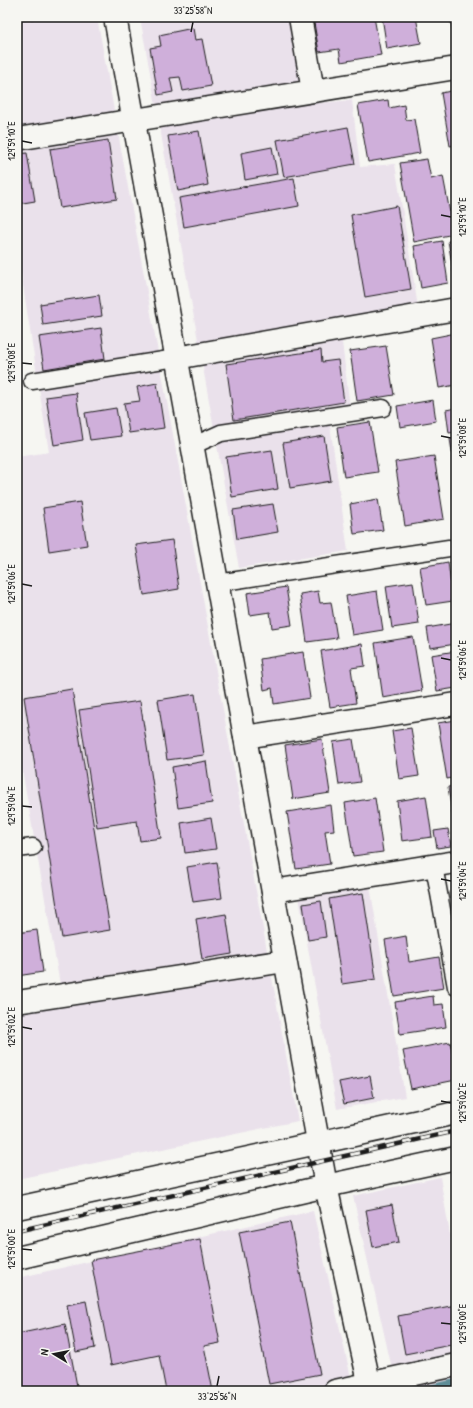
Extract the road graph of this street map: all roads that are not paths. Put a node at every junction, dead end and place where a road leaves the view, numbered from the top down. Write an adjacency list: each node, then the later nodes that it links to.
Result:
1 (115, 17): 5 (street)
2 (300, 17): 4 (street)
3 (456, 68): 4 (street)
4 (313, 91): 5 (street)
5 (133, 120): 6 (street); 8 (street)
6 (17, 138)
7 (456, 309): 8 (street)
8 (176, 358): 9 (lane); 11 (street)
9 (32, 380)
10 (383, 408): 11 (lane)
11 (192, 446): 13 (street)
12 (449, 548): 13 (lane)
13 (217, 583): 15 (street)
14 (456, 704): 15 (street)
15 (245, 737): 20 (street)
16 (33, 847): 17 (lane)
17 (17, 849)
18 (456, 862): 19 (street)
19 (434, 866): 20 (street); 22 (lane)
20 (273, 891): 21 (street)
21 (285, 961): 23 (street); 25 (street)
22 (456, 987)
23 (17, 1002)
24 (456, 1113): 25 (street)
25 (318, 1143): 27 (street); 28 (street)
26 (456, 1158): 27 (street)
27 (326, 1186): 29 (street); 31 (street)
28 (17, 1208)
29 (17, 1258)
30 (456, 1364): 31 (street)
31 (370, 1387): 32 (street)
32 (335, 1391)

